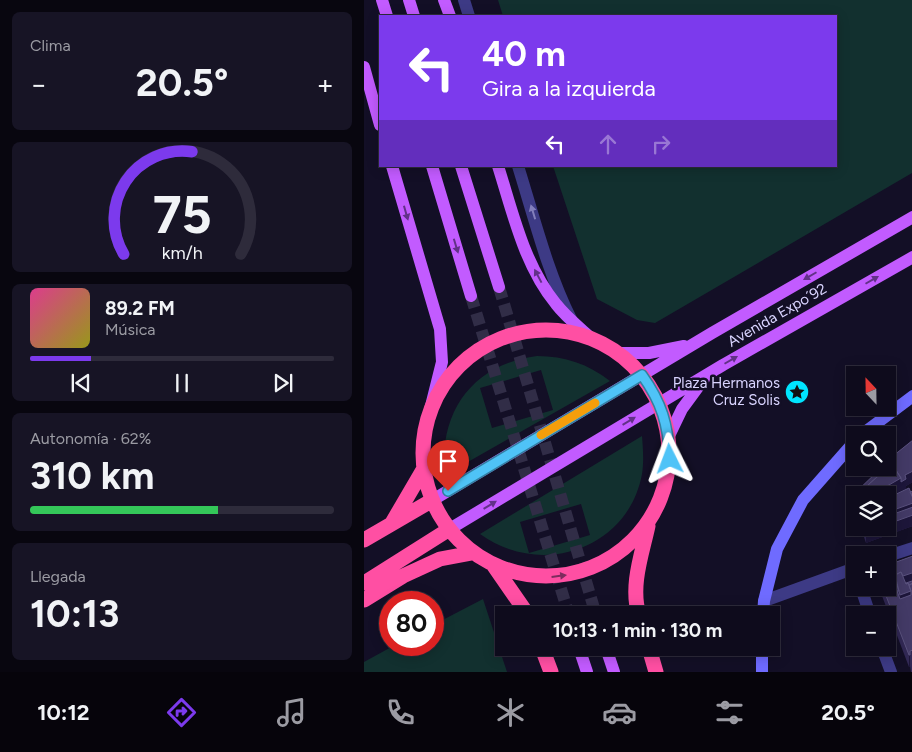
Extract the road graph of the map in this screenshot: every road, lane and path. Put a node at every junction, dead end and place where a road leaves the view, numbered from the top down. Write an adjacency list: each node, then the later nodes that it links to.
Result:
1 (382, 0): 5 (main road)
2 (409, 0): 6 (main road)
3 (444, 0): 7 (main road)
4 (464, 0): 8 (street)
5 (387, 15)
6 (414, 15)
7 (450, 15)
8 (470, 15)
9 (364, 66): 10 (main road)
10 (379, 121)
11 (392, 167): 28 (main road, one-way to 28)
12 (432, 167): 19 (main road, one-way to 19)
13 (462, 167): 18 (main road)
14 (498, 167): 20 (main road, one-way to 14)
15 (518, 167): 20 (street, one-way to 15)
16 (912, 217): 22 (main road, Avenida Expo´92, one-way to 22)
17 (912, 257): 24 (main road, Avenida Expo´92, one-way to 17)
18 (499, 287)
19 (471, 296)
20 (574, 323): 21 (main road)
21 (592, 338): 23 (highway); 28 (highway)
22 (692, 345): 23 (main road); 25 (main road, Avenida Expo´92)
23 (619, 354): 25 (highway)
24 (709, 373): 27 (main road, Avenida Expo´92); 30 (main road)
25 (642, 375): 27 (highway); 33 (main road, Avenida Expo´92)
26 (912, 396): 29 (street)
27 (659, 403): 30 (highway); 36 (main road, Avenida Expo´92, one-way to 27)
28 (430, 410): 32 (highway)
29 (873, 426)
30 (668, 436): 35 (highway)
31 (846, 451): 45 (street)
32 (423, 470): 33 (highway); 34 (highway)
33 (431, 501): 34 (highway); 36 (highway)
34 (392, 523): 37 (highway)
35 (648, 523): 41 (highway, one-way to 35); 47 (highway)
36 (448, 530): 39 (highway); 43 (highway)
37 (364, 540)
38 (912, 548): 40 (street)
39 (472, 553): 41 (highway); 44 (highway)
40 (896, 553)
41 (494, 566): 46 (highway)
42 (846, 573): 45 (street)
43 (364, 583)
44 (364, 600)
45 (764, 601): 48 (street)
46 (522, 606)
47 (636, 606)
48 (764, 606)
49 (545, 656): 55 (highway)
50 (582, 656): 56 (main road)
51 (609, 656): 57 (main road)
52 (651, 656): 58 (highway)
53 (762, 656): 59 (street)
54 (885, 656): 60 (street)
55 (551, 672)
56 (587, 672)
57 (614, 672)
58 (656, 672)
59 (762, 672)
60 (891, 672)

